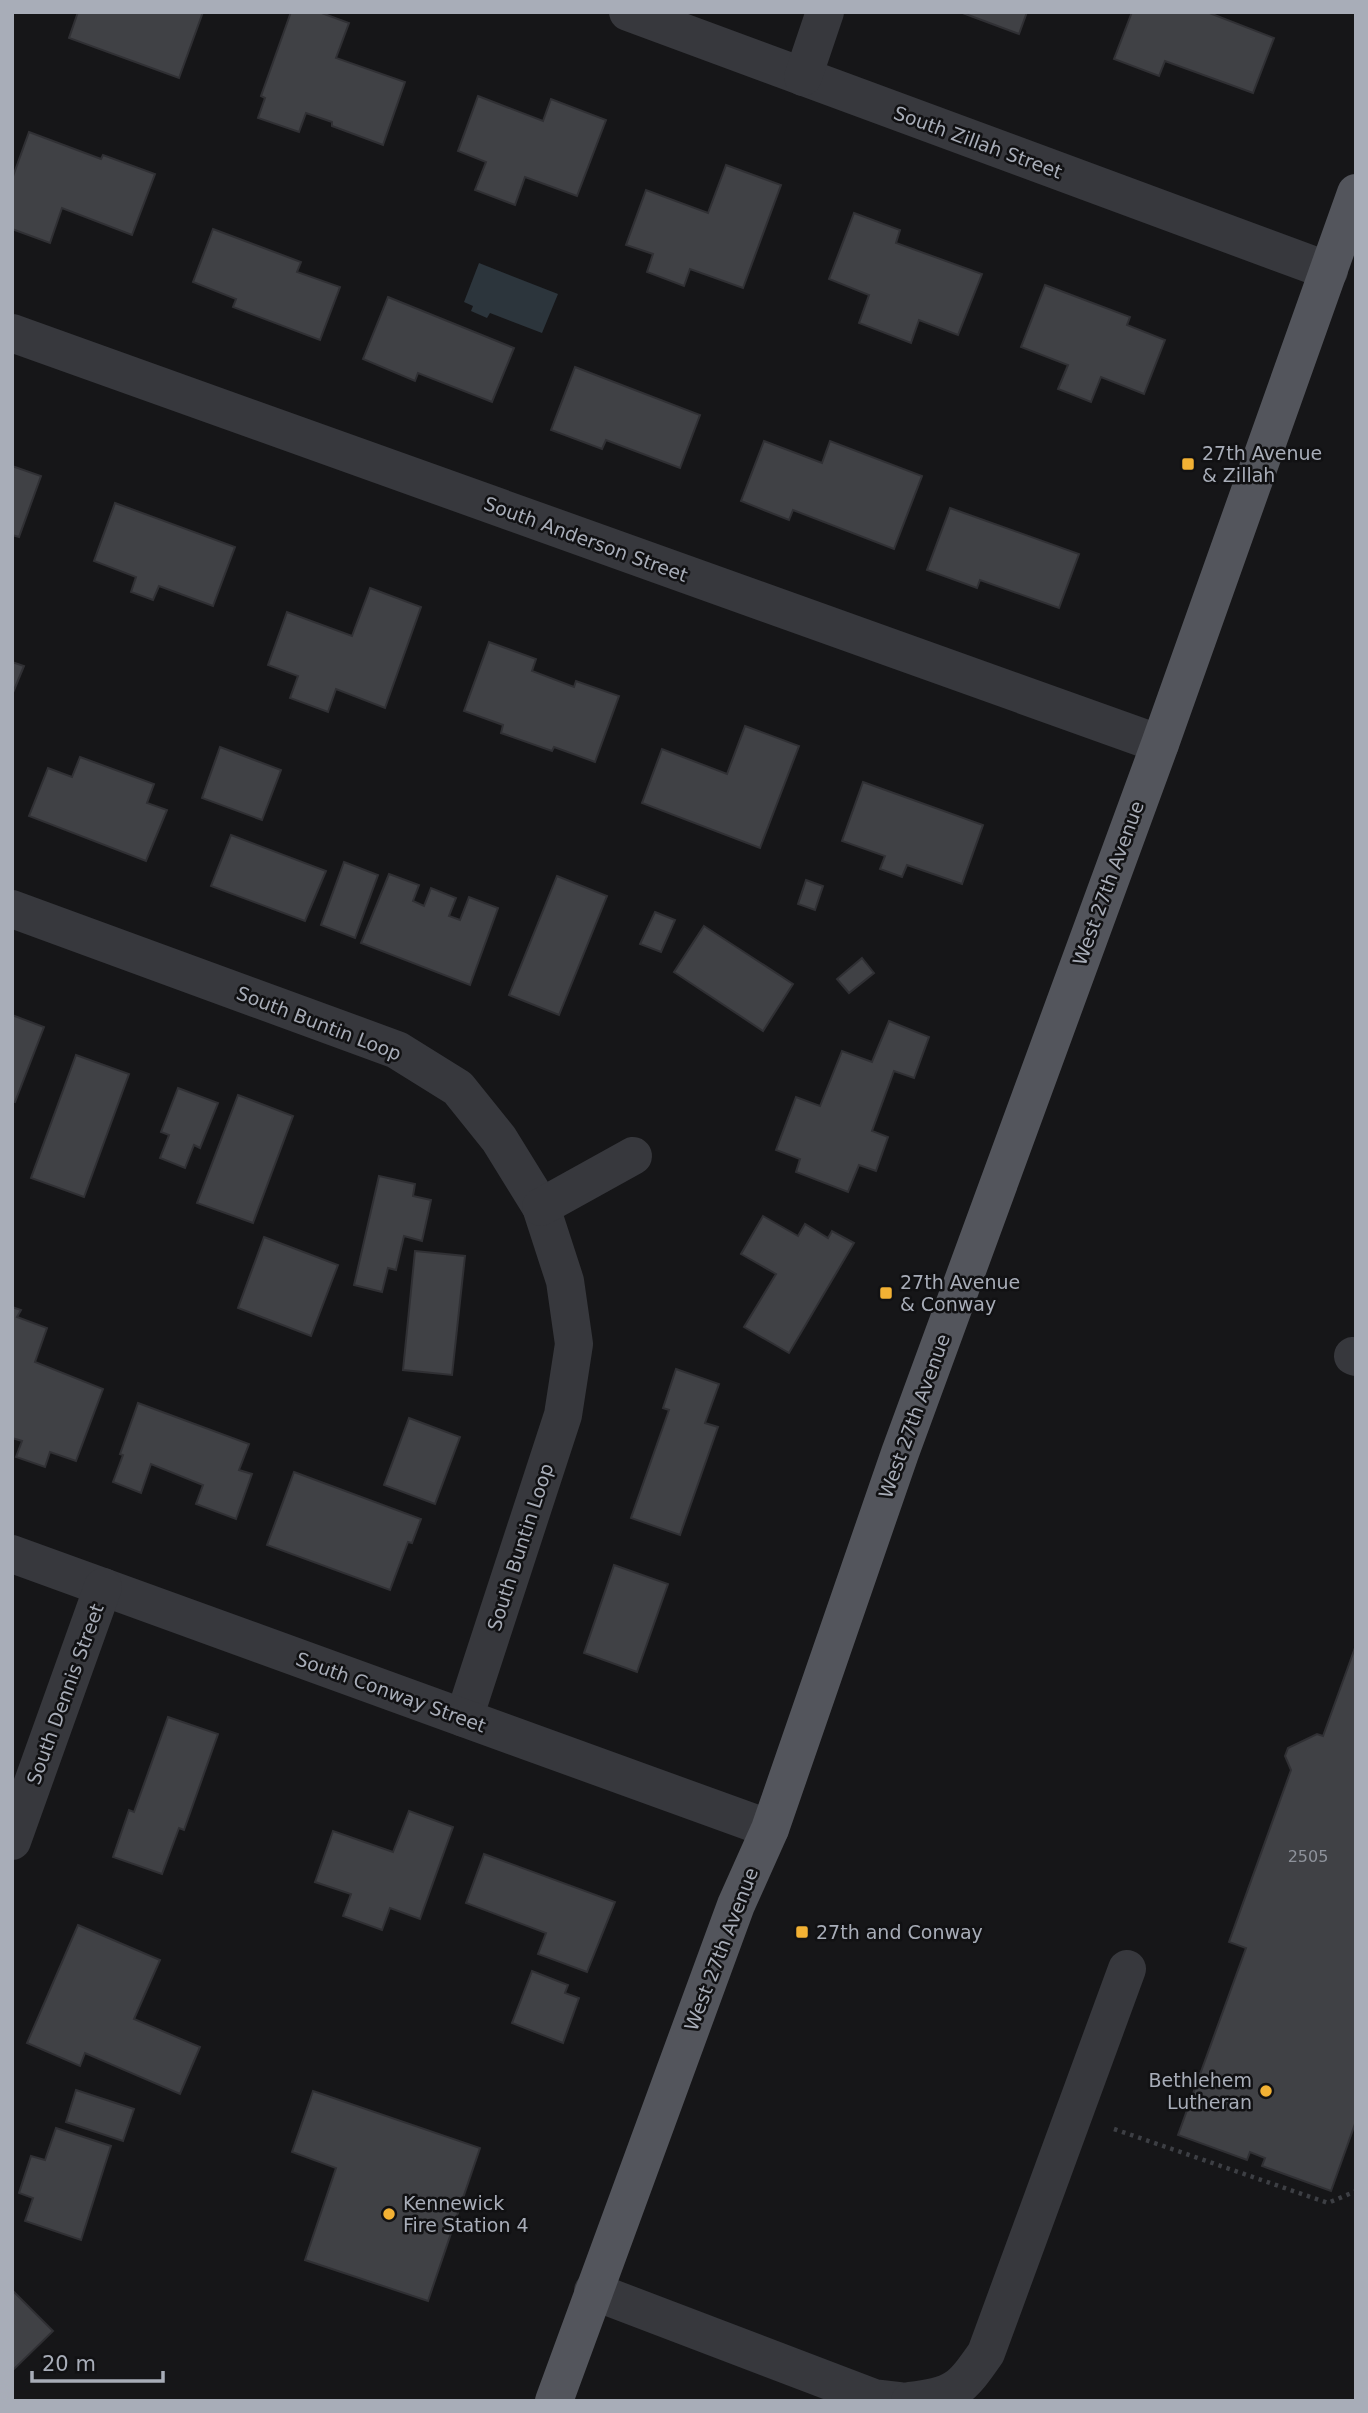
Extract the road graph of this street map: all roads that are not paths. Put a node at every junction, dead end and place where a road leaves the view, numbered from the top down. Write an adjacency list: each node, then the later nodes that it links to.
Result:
1 (628, 12): 3 (street, South Zillah Street)
2 (825, 12): 3 (street)
3 (803, 77): 5 (street, South Zillah Street)
4 (1356, 193): 5 (main road, West 27th Avenue)
5 (1329, 271): 7 (main road, West 27th Avenue)
6 (12, 333): 7 (street, South Anderson Street)
7 (1160, 744): 14 (main road, West 27th Avenue)
8 (12, 909): 10 (street, South Buntin Loop)
9 (633, 1156): 10 (street)
10 (541, 1207): 13 (street, South Buntin Loop)
11 (12, 1554): 12 (street, South Conway Street)
12 (103, 1587): 13 (street, South Conway Street); 15 (street, South Dennis Street)
13 (464, 1718): 14 (street, South Conway Street)
14 (770, 1829): 17 (main road, West 27th Avenue)
15 (12, 1841)
16 (1127, 1969): 20 (street)
17 (593, 2291): 18 (main road, West 27th Avenue); 19 (street)
18 (554, 2401)
19 (900, 2401)
20 (910, 2401)

